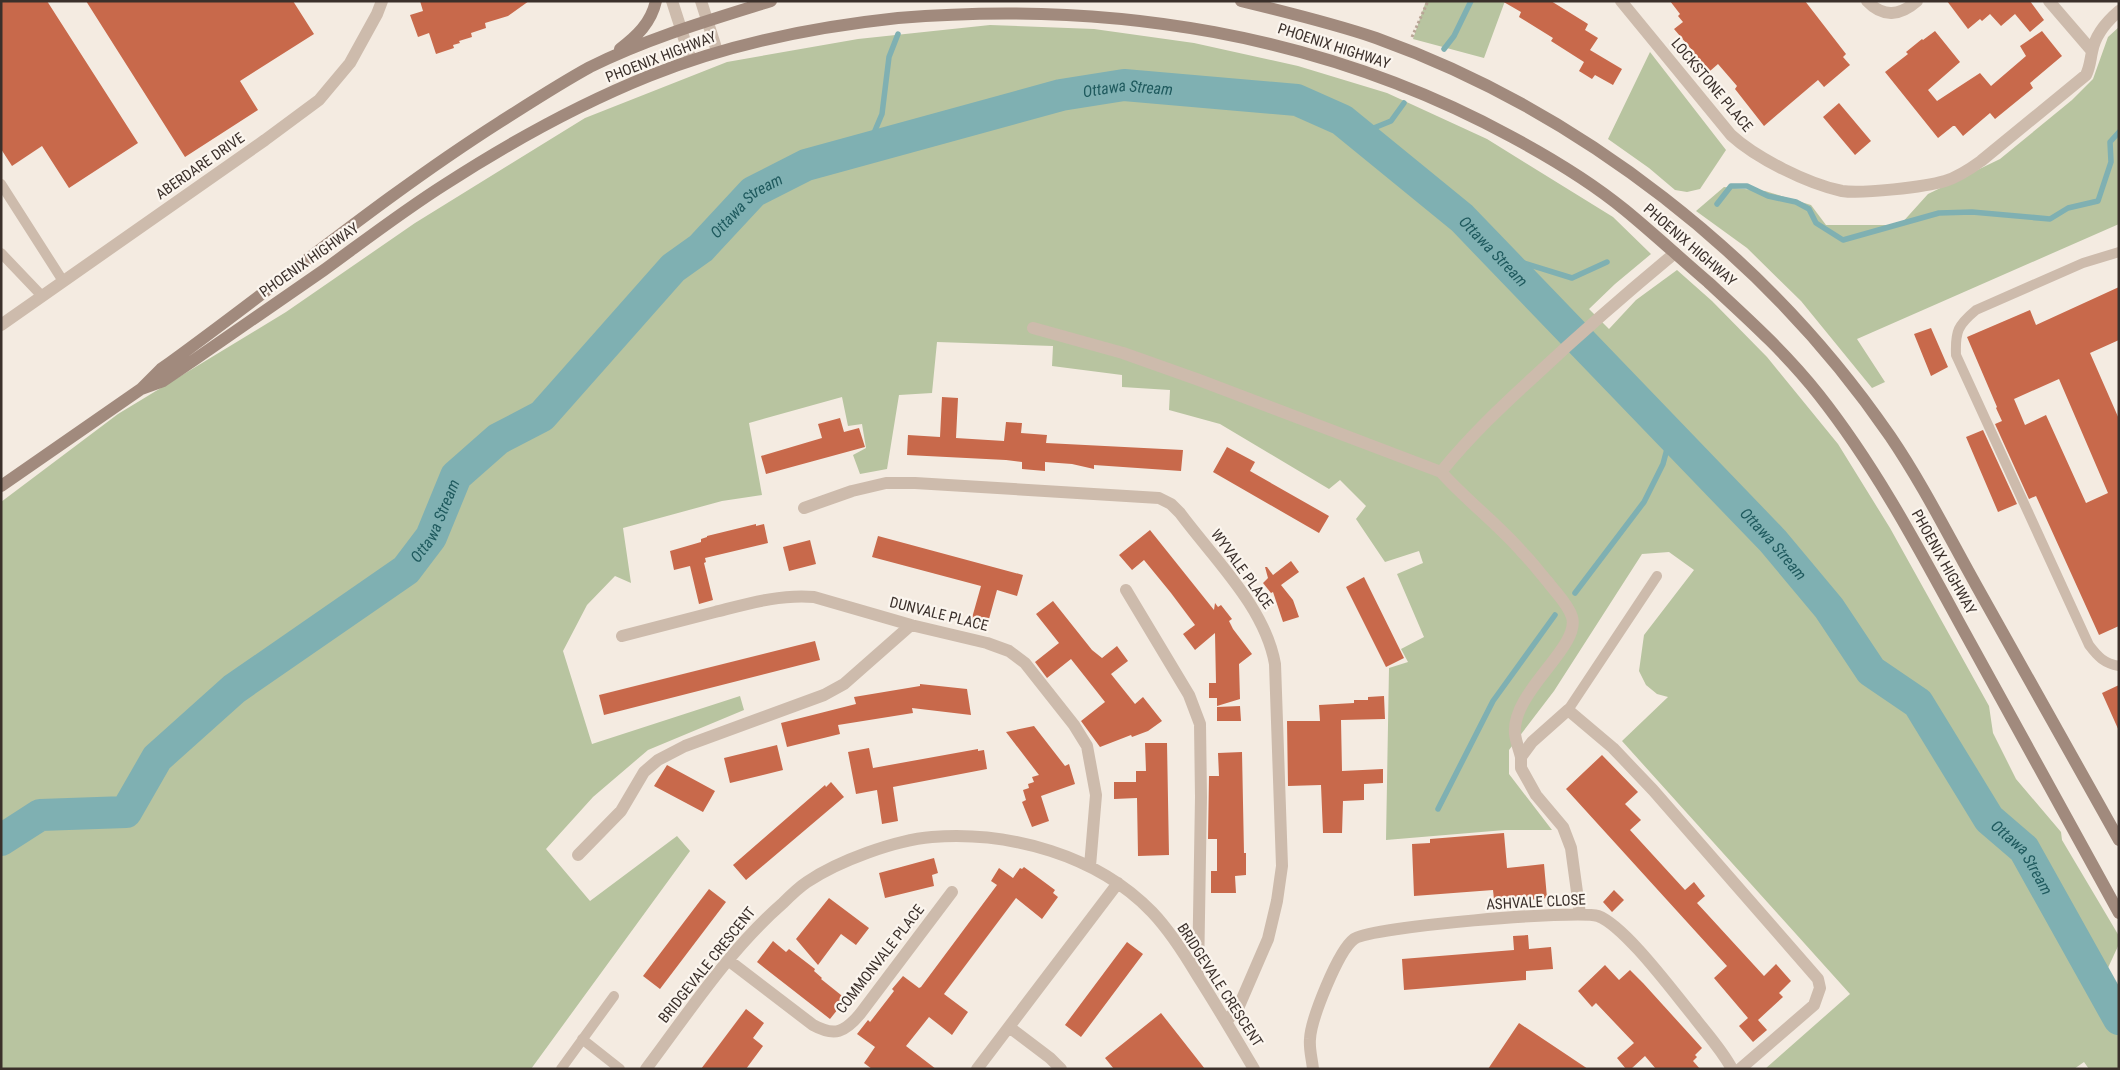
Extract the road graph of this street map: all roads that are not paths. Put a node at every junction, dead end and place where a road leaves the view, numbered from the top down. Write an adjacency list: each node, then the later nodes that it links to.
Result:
1 (382, 1): 22 (street, ABERDARE DRIVE)
2 (656, 1): 17 (main road)
3 (672, 1): 13 (street)
4 (701, 1): 12 (street)
5 (771, 1): 12 (main road, PHOENIX HIGHWAY)
6 (1241, 1): 37 (main road, PHOENIX HIGHWAY)
7 (1620, 1): 15 (street, LOCKSTONE PLACE)
8 (1867, 1): 9 (street)
9 (1917, 1)
10 (2049, 1): 15 (street)
11 (2119, 11): 15 (street, LOCKSTONE PLACE)
12 (707, 20): 13 (main road, PHOENIX HIGHWAY); 14 (street)
13 (681, 29): 16 (street); 17 (main road, PHOENIX HIGHWAY)
14 (717, 51): 16 (main road, PHOENIX HIGHWAY); 21 (main road, PHOENIX HIGHWAY)
15 (2092, 51)
16 (691, 60): 26 (main road, PHOENIX HIGHWAY)
17 (602, 62): 26 (main road, PHOENIX HIGHWAY)
18 (1, 184): 22 (lane)
19 (2119, 252): 34 (lane)
20 (1, 253): 23 (lane)
21 (1675, 253): 27 (street); 42 (main road, PHOENIX HIGHWAY)
22 (63, 282): 23 (street, ABERDARE DRIVE)
23 (42, 296): 24 (street, ABERDARE DRIVE)
24 (1, 325)
25 (1033, 328): 27 (street)
26 (141, 388): 28 (main road, PHOENIX HIGHWAY)
27 (1441, 472): 36 (street)
28 (1, 486)
29 (804, 508): 47 (street, WYVALE PLACE)
30 (1657, 576): 35 (lane)
31 (1126, 590): 45 (street)
32 (911, 625): 33 (street, DUNVALE PLACE); 38 (street); 39 (street, DUNVALE PLACE)
33 (622, 636)
34 (2119, 666)
35 (1568, 710): 36 (street); 58 (street)
36 (1521, 756): 43 (street)
37 (2119, 840)
38 (578, 855)
39 (1090, 866): 40 (street, BRIDGEVALE CRESCENT); 44 (street, BRIDGEVALE CRESCENT)
40 (1118, 883): 45 (street, BRIDGEVALE CRESCENT); 48 (street)
41 (952, 892): 44 (street, COMMONVALE PLACE)
42 (2119, 913)
43 (1580, 914): 56 (street, ASHVALE CLOSE); 57 (street, ASHVALE CLOSE)
44 (728, 960): 52 (street, BRIDGEVALE CRESCENT)
45 (1198, 976): 47 (street, BRIDGEVALE CRESCENT)
46 (614, 996): 49 (lane)
47 (1226, 1022): 55 (street, BRIDGEVALE CRESCENT)
48 (1009, 1027): 53 (street); 54 (street)
49 (582, 1039): 50 (lane); 51 (lane)
50 (561, 1069)
51 (620, 1069)
52 (646, 1069)
53 (977, 1069)
54 (1061, 1069)
55 (1254, 1069)
56 (1313, 1069)
57 (1732, 1069)
58 (1740, 1069)

